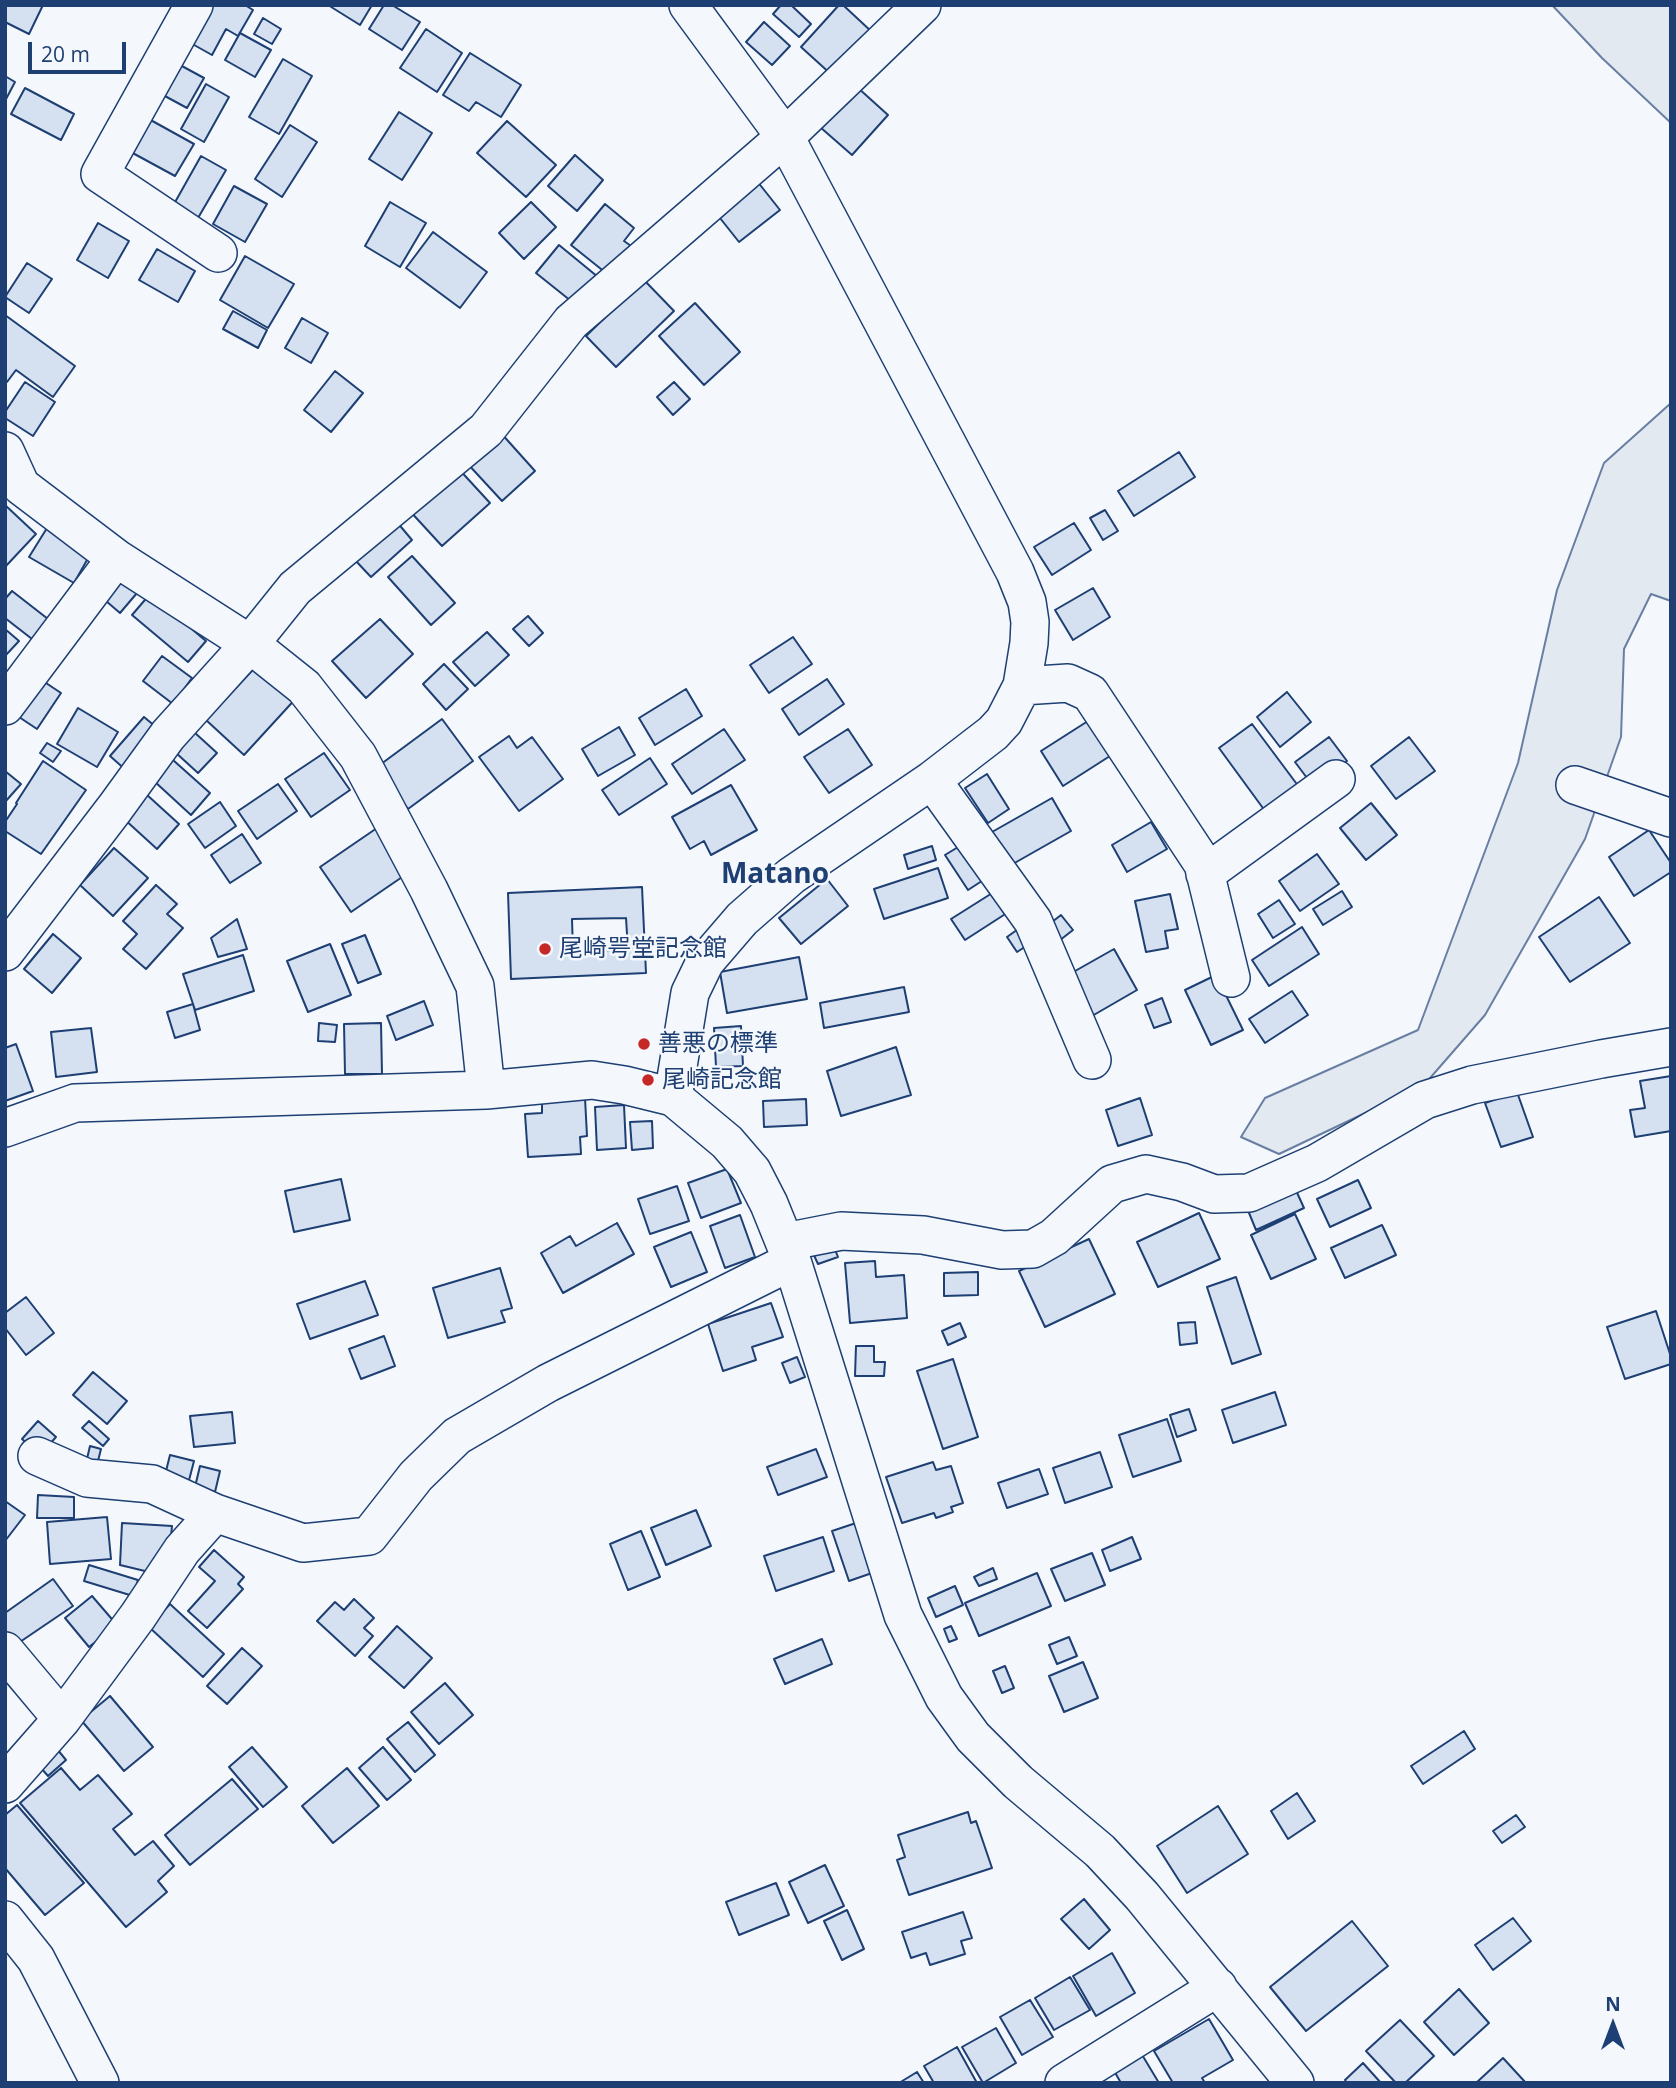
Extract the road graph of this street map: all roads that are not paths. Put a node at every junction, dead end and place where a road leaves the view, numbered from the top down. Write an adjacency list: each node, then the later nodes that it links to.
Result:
1 (194, 5): 5 (street)
2 (688, 5): 4 (street)
3 (922, 5): 4 (street)
4 (785, 137): 8 (street); 9 (street)
5 (218, 253)
6 (5, 451): 7 (street)
7 (116, 558): 8 (street); 10 (street)
8 (250, 644): 16 (street); 20 (street)
9 (1022, 686): 12 (street); 15 (street)
10 (5, 706)
11 (1336, 779): 15 (street)
12 (932, 780): 19 (street); 21 (street)
13 (1575, 785): 14 (street)
14 (1671, 818)
15 (1205, 874): 17 (street)
16 (5, 952)
17 (1231, 978)
18 (1671, 1047): 23 (street)
19 (1092, 1060)
20 (486, 1090): 21 (street); 22 (street)
21 (673, 1097): 23 (street)
22 (5, 1128)
23 (789, 1251): 25 (street); 30 (street)
24 (37, 1456): 25 (street)
25 (215, 1513): 27 (street)
26 (5, 1651): 27 (street)
27 (62, 1719): 28 (street)
28 (5, 1784)
29 (5, 1920): 31 (street)
30 (1218, 1987): 32 (street); 33 (street)
31 (100, 2083)
32 (1064, 2083)
33 (1295, 2083)

